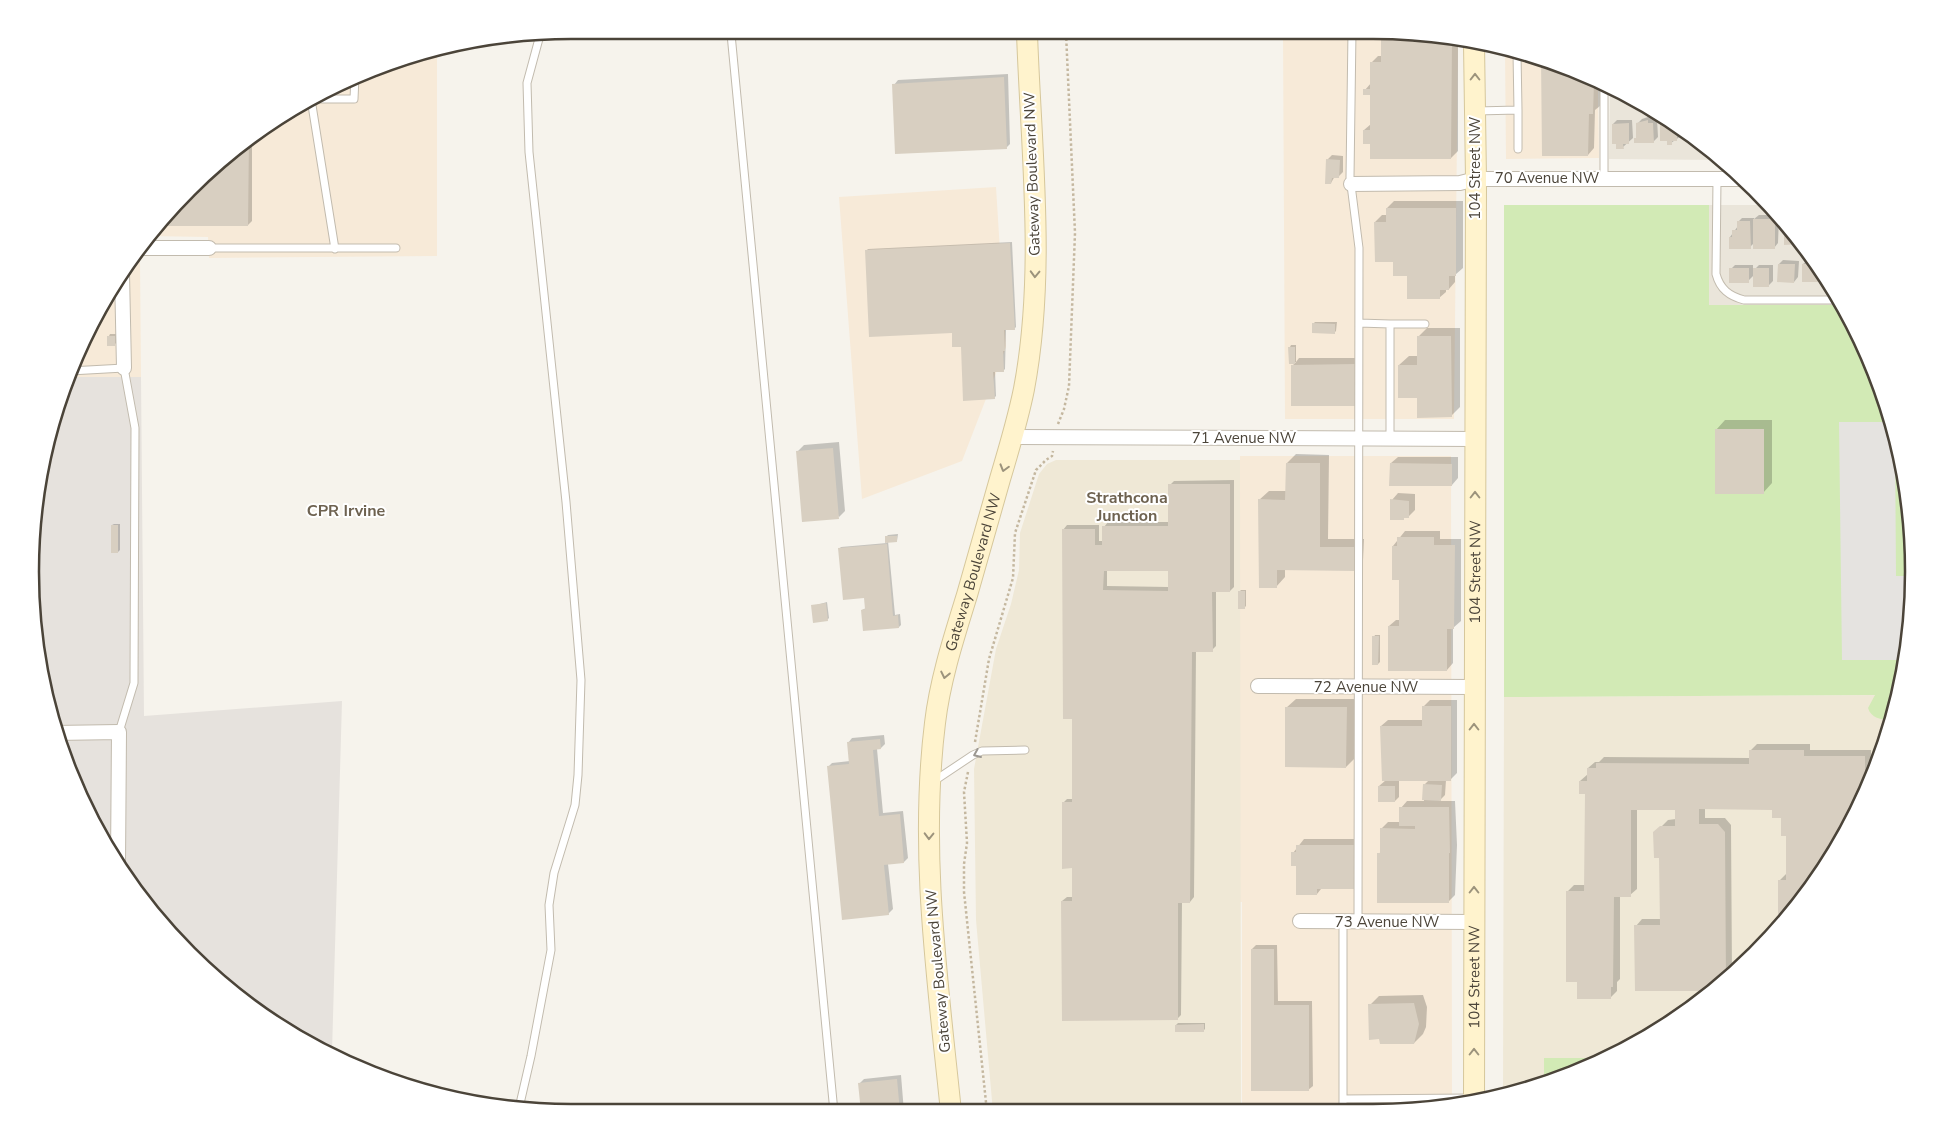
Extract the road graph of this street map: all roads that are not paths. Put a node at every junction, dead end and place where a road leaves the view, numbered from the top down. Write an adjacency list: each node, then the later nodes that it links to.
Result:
1 (731, 39): 50 (lane)
2 (1027, 39): 30 (main road, Gateway Boulevard NW, one-way to 30)
3 (1352, 39): 18 (lane)
4 (538, 40): 49 (lane)
5 (1474, 49): 12 (main road, 104 Street NW, one-way to 5)
6 (1517, 59): 11 (lane)
7 (355, 85): 9 (lane)
8 (1604, 92): 14 (lane)
9 (326, 99)
10 (312, 106): 21 (lane)
11 (1518, 110): 12 (lane); 13 (lane)
12 (1475, 111): 15 (main road, 104 Street NW)
13 (1518, 149)
14 (1604, 178): 15 (street, 70 Avenue NW); 16 (street, 70 Avenue NW)
15 (1476, 179): 18 (street, 70 Avenue NW); 33 (main road, 104 Street NW)
16 (1717, 179): 17 (street, 70 Avenue NW); 24 (lane)
17 (1733, 180)
18 (1351, 184): 25 (lane)
19 (148, 248): 20 (street)
20 (210, 248): 21 (lane)
21 (335, 248): 22 (lane)
22 (396, 248)
23 (122, 286): 28 (street)
24 (1831, 300)
25 (1359, 323): 26 (lane); 31 (lane)
26 (1390, 324): 27 (lane); 32 (lane)
27 (1425, 324)
28 (124, 368): 29 (lane); 37 (lane)
29 (78, 371)
30 (1012, 437): 31 (street, 71 Avenue NW); 40 (main road, Gateway Boulevard NW, one-way to 40)
31 (1358, 438): 32 (street, 71 Avenue NW); 35 (lane)
32 (1390, 438): 33 (street, 71 Avenue NW)
33 (1475, 438): 36 (main road, 104 Street NW, one-way to 33)
34 (1258, 686): 35 (street, 72 Avenue NW)
35 (1358, 687): 36 (street, 72 Avenue NW); 44 (lane)
36 (1474, 687): 45 (main road, 104 Street NW, one-way to 36)
37 (119, 732): 38 (street); 41 (street)
38 (64, 733)
39 (1025, 750): 40 (lane, one-way to 40)
40 (930, 784): 51 (main road, Gateway Boulevard NW, one-way to 51)
41 (118, 850)
42 (1300, 921): 43 (street, 73 Avenue NW)
43 (1343, 921): 44 (street, 73 Avenue NW); 47 (lane)
44 (1358, 921): 45 (street, 73 Avenue NW)
45 (1474, 922): 46 (main road, 104 Street NW, one-way to 45)
46 (1474, 1094)
47 (1343, 1099): 48 (lane); 52 (lane)
48 (1448, 1099)
49 (520, 1102)
50 (833, 1104)
51 (950, 1104)
52 (1343, 1104)

